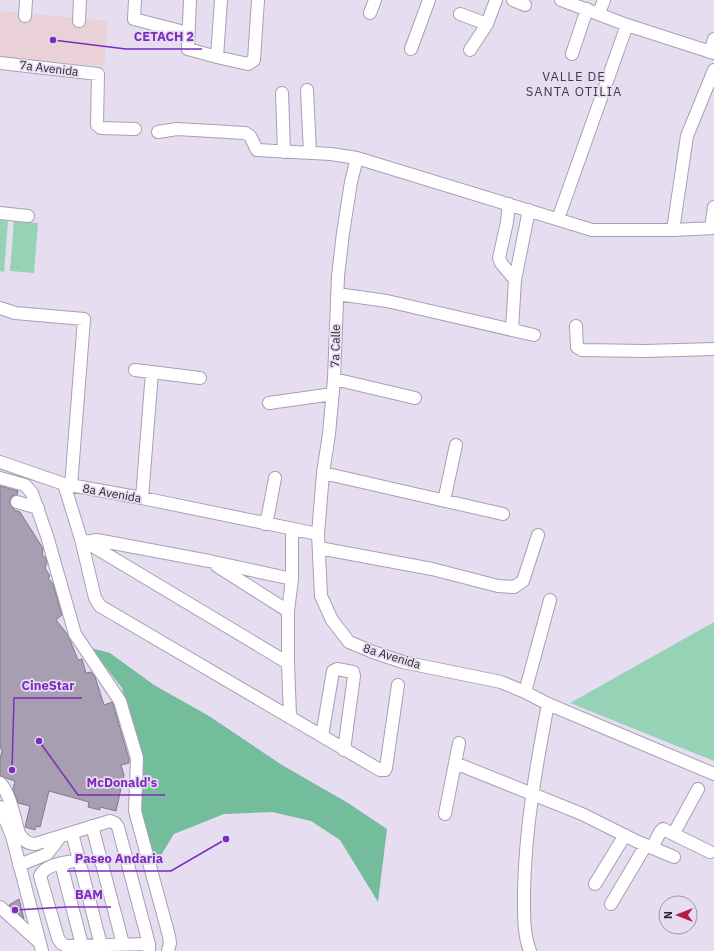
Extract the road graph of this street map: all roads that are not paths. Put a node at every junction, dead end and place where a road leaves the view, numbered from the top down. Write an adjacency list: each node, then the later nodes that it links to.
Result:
1 (26, 0): 18 (street)
2 (80, 0): 19 (street)
3 (135, 0): 22 (street)
4 (190, 0): 22 (street)
5 (220, 0): 28 (street)
6 (258, 0): 28 (street)
7 (376, 0): 15 (street)
8 (429, 0): 24 (street)
9 (496, 0): 20 (street)
10 (513, 0): 13 (street)
11 (561, 0): 14 (street)
12 (604, 0): 17 (street)
13 (525, 5)
14 (587, 9): 17 (street); 27 (street)
15 (370, 13)
16 (460, 14): 20 (street)
17 (599, 14): 21 (street)
18 (25, 16)
19 (80, 21)
20 (487, 24): 25 (street)
21 (627, 25): 26 (street); 43 (street)
22 (188, 33): 28 (street)
23 (714, 39): 26 (street)
24 (411, 49)
25 (470, 50)
26 (712, 52)
27 (572, 54)
28 (217, 58)
29 (0, 63): 33 (street, 7a Avenida)
30 (714, 70): 45 (street)
31 (307, 90): 36 (street)
32 (282, 93): 35 (street)
33 (135, 129)
34 (158, 132): 35 (street)
35 (284, 152): 36 (street)
36 (310, 153): 37 (street)
37 (356, 158): 38 (street); 47 (street, 7a Calle)
38 (509, 204): 40 (street); 46 (street)
39 (714, 207): 44 (street)
40 (529, 210): 43 (street); 46 (street)
41 (0, 214): 42 (street)
42 (28, 216)
43 (558, 219): 45 (street)
44 (712, 228): 45 (street)
45 (674, 230)
46 (516, 280): 50 (street)
47 (337, 294): 50 (street); 56 (street, 7a Calle)
48 (0, 308): 65 (street)
49 (576, 326): 52 (street)
50 (512, 330): 51 (street)
51 (534, 335)
52 (714, 350)
53 (136, 370): 54 (street)
54 (152, 372): 55 (street); 66 (street)
55 (200, 378)
56 (334, 380): 57 (street, 7a Calle); 58 (street)
57 (333, 394): 59 (street); 62 (street, 7a Calle)
58 (415, 398)
59 (269, 403)
60 (456, 445): 67 (street)
61 (0, 462): 65 (street, 8a Avenida)
62 (323, 473): 67 (street); 73 (street, 7a Calle)
63 (0, 478): 69 (street)
64 (275, 478): 71 (street)
65 (67, 485): 66 (street, 8a Avenida); 75 (street)
66 (142, 498): 71 (street, 8a Avenida)
67 (444, 501): 70 (street)
68 (17, 502): 69 (street)
69 (38, 508): 116 (street)
70 (503, 514)
71 (266, 524): 72 (street, 8a Avenida)
72 (292, 529): 73 (street, 8a Avenida); 78 (street)
73 (318, 534): 76 (street, 8a Avenida)
74 (538, 535): 76 (street)
75 (83, 541): 77 (street); 81 (street); 85 (street)
76 (319, 548): 83 (street, 8a Avenida)
77 (236, 572): 78 (street); 80 (street)
78 (292, 579): 80 (street)
79 (550, 600): 83 (street)
80 (288, 611): 81 (street)
81 (288, 663): 85 (street)
82 (398, 685): 88 (street)
83 (526, 692): 84 (street, 8a Avenida)
84 (548, 704): 90 (street, 8a Avenida); 93 (street)
85 (290, 716): 86 (street)
86 (322, 736): 88 (street); 88 (street)
87 (459, 742): 89 (street)
88 (344, 750)
89 (455, 763): 93 (street); 95 (street)
90 (714, 774)
91 (0, 783): 99 (street)
92 (698, 788): 98 (street)
93 (532, 795): 100 (street); 117 (street)
94 (0, 806): 99 (street)
95 (445, 814)
96 (92, 826): 97 (street); 111 (street); 115 (street)
97 (72, 833): 101 (street); 105 (street)
98 (674, 833): 102 (street); 103 (street)
99 (15, 835): 101 (street); 107 (street)
100 (625, 835): 102 (street); 108 (street)
101 (60, 837): 107 (street)
102 (649, 846): 104 (street); 109 (street)
103 (710, 852)
104 (674, 857)
105 (79, 860): 106 (street); 112 (street)
106 (61, 864): 114 (street); 114 (street)
107 (19, 865): 113 (street)
108 (595, 884)
109 (611, 904)
110 (0, 906): 113 (street)
111 (123, 944): 112 (street); 115 (street)
112 (101, 945): 114 (street)
113 (41, 946)
114 (82, 946)
115 (149, 947)
116 (168, 951)
117 (530, 951)

